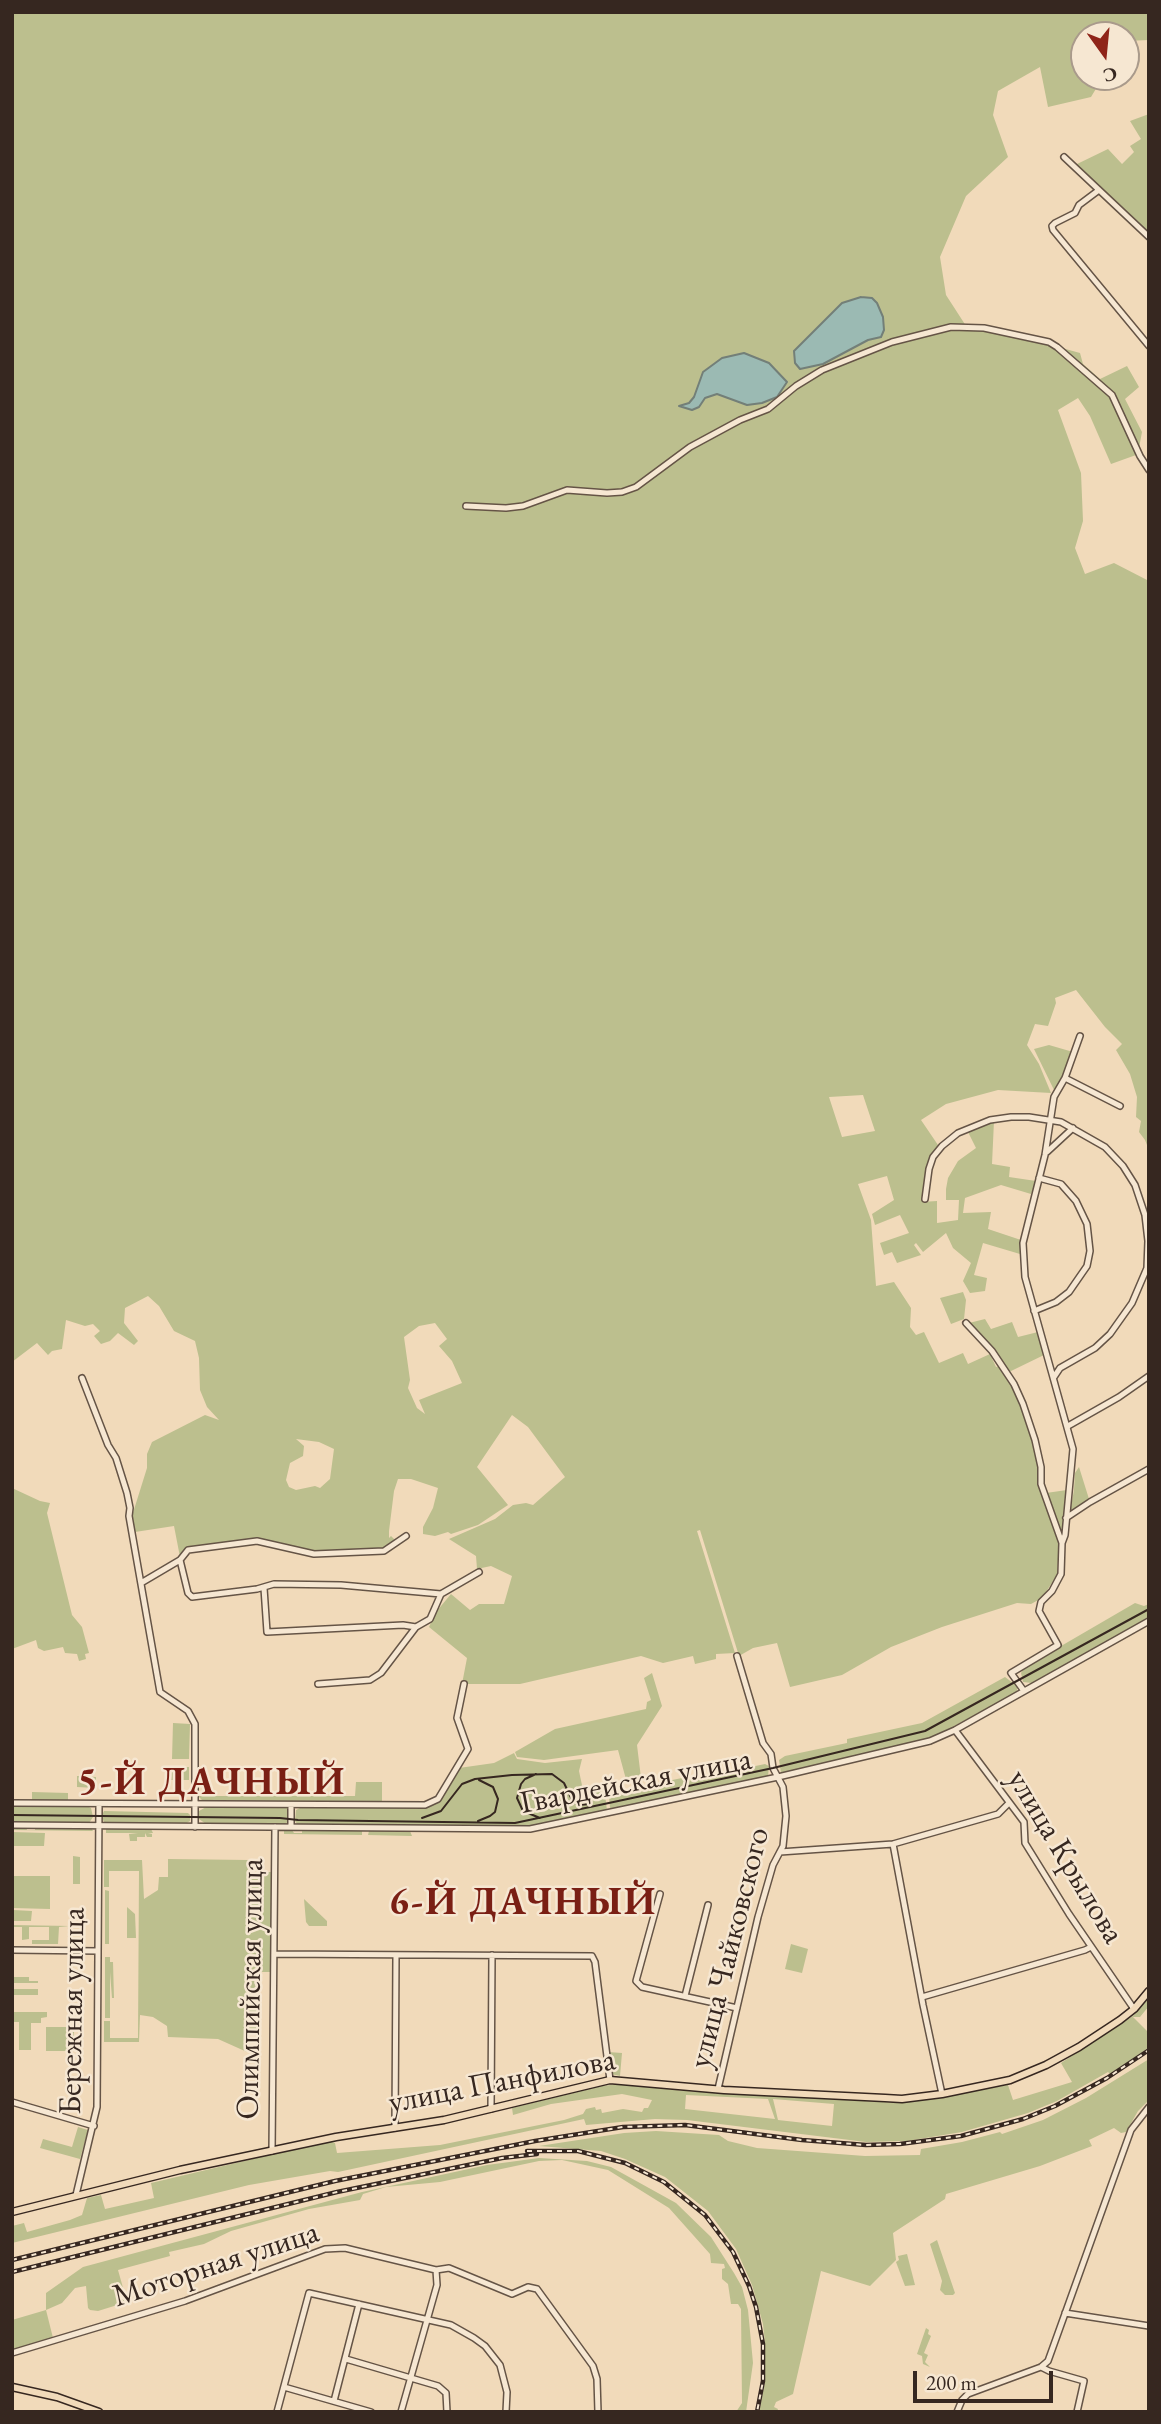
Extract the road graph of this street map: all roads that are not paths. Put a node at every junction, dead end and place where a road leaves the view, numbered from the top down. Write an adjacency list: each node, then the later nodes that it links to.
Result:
1 (1064, 157): 2 (street)
2 (1099, 190): 3 (street); 4 (street)
3 (1149, 237)
4 (1149, 346)
5 (1149, 470): 6 (street)
6 (466, 506)
7 (1080, 1036): 8 (street)
8 (1065, 1078): 9 (street); 10 (street)
9 (1120, 1106)
10 (1049, 1120): 11 (street); 12 (street); 14 (street)
11 (1073, 1128): 12 (street); 18 (street)
12 (1045, 1155): 13 (street)
13 (1039, 1178): 15 (street); 15 (street)
14 (925, 1199)
15 (1034, 1311): 18 (street)
16 (966, 1323): 24 (street)
17 (1149, 1376): 20 (street)
18 (1054, 1377): 20 (street)
19 (82, 1378): 27 (street)
20 (1068, 1426): 22 (street)
21 (1149, 1469): 22 (street)
22 (1066, 1518): 24 (street)
23 (406, 1536): 25 (street)
24 (1062, 1543): 35 (street)
25 (180, 1560): 27 (street); 28 (street)
26 (479, 1572): 29 (street)
27 (141, 1583): 41 (street)
28 (264, 1588): 29 (street); 31 (street)
29 (442, 1594): 31 (street)
30 (1149, 1621): 35 (street, Гвардейская улица)
31 (416, 1627): 33 (street)
32 (737, 1656): 37 (street, улица Чайковского)
33 (318, 1684)
34 (464, 1684): 42 (street)
35 (1024, 1691): 36 (street, Гвардейская улица)
36 (956, 1730): 37 (street, Гвардейская улица); 39 (street, улица Крылова)
37 (778, 1777): 47 (street, Гвардейская улица); 49 (street, улица Чайковского)
38 (12, 1803): 40 (street)
39 (1009, 1803): 48 (street); 52 (street, улица Крылова)
40 (99, 1804): 41 (street); 44 (street, Бережная улица)
41 (195, 1804): 42 (street); 45 (street)
42 (291, 1805): 47 (street)
43 (12, 1825): 44 (street, Гвардейская улица)
44 (99, 1826): 45 (street, Гвардейская улица); 54 (street, Бережная улица)
45 (195, 1827): 46 (street, Гвардейская улица)
46 (275, 1827): 47 (street, Гвардейская улица); 55 (street, Олимпийская улица)
47 (291, 1827)
48 (893, 1843): 49 (street); 60 (street)
49 (780, 1852): 61 (street, улица Чайковского)
50 (660, 1894): 59 (street)
51 (708, 1905): 59 (street)
52 (1091, 1947): 60 (street); 62 (street, улица Крылова)
53 (12, 1950): 54 (street)
54 (98, 1951): 69 (street, Бережная улица)
55 (275, 1954): 56 (street); 71 (street, Олимпийская улица)
56 (396, 1955): 57 (street); 70 (street)
57 (492, 1955): 63 (street); 68 (street)
58 (1149, 1991): 62 (main road, улица Панфилова)
59 (685, 1996): 61 (street)
60 (922, 1997): 65 (street)
61 (737, 2008): 64 (street, улица Чайковского)
62 (1134, 2009): 65 (main road, улица Панфилова)
63 (610, 2080): 64 (main road, улица Панфилова); 68 (main road, улица Панфилова)
64 (718, 2089): 65 (main road, улица Панфилова)
65 (942, 2094)
66 (12, 2102): 69 (street)
67 (1149, 2107): 76 (street)
68 (491, 2109): 70 (main road, улица Панфилова)
69 (94, 2126): 72 (street, Бережная улица)
70 (395, 2128): 71 (main road, улица Панфилова)
71 (272, 2151): 72 (main road, улица Панфилова)
72 (76, 2195): 73 (main road, улица Панфилова)
73 (12, 2212)
74 (436, 2270): 77 (street); 79 (street, Моторная улица); 92 (street, Моторная улица)
75 (359, 2304): 77 (street); 80 (street); 84 (street)
76 (1065, 2314): 78 (street); 81 (street)
77 (427, 2320): 82 (street); 91 (street)
78 (1149, 2326)
79 (12, 2353)
80 (345, 2359): 82 (street); 85 (street)
81 (1041, 2367): 93 (street); 94 (street)
82 (411, 2379): 89 (street); 90 (street)
83 (12, 2387): 86 (main road)
84 (284, 2387): 85 (street); 87 (street)
85 (334, 2401): 88 (street)
86 (99, 2412)
87 (276, 2412)
88 (371, 2412)
89 (401, 2412)
90 (447, 2412)
91 (506, 2412)
92 (598, 2412)
93 (957, 2412)
94 (1077, 2412)

